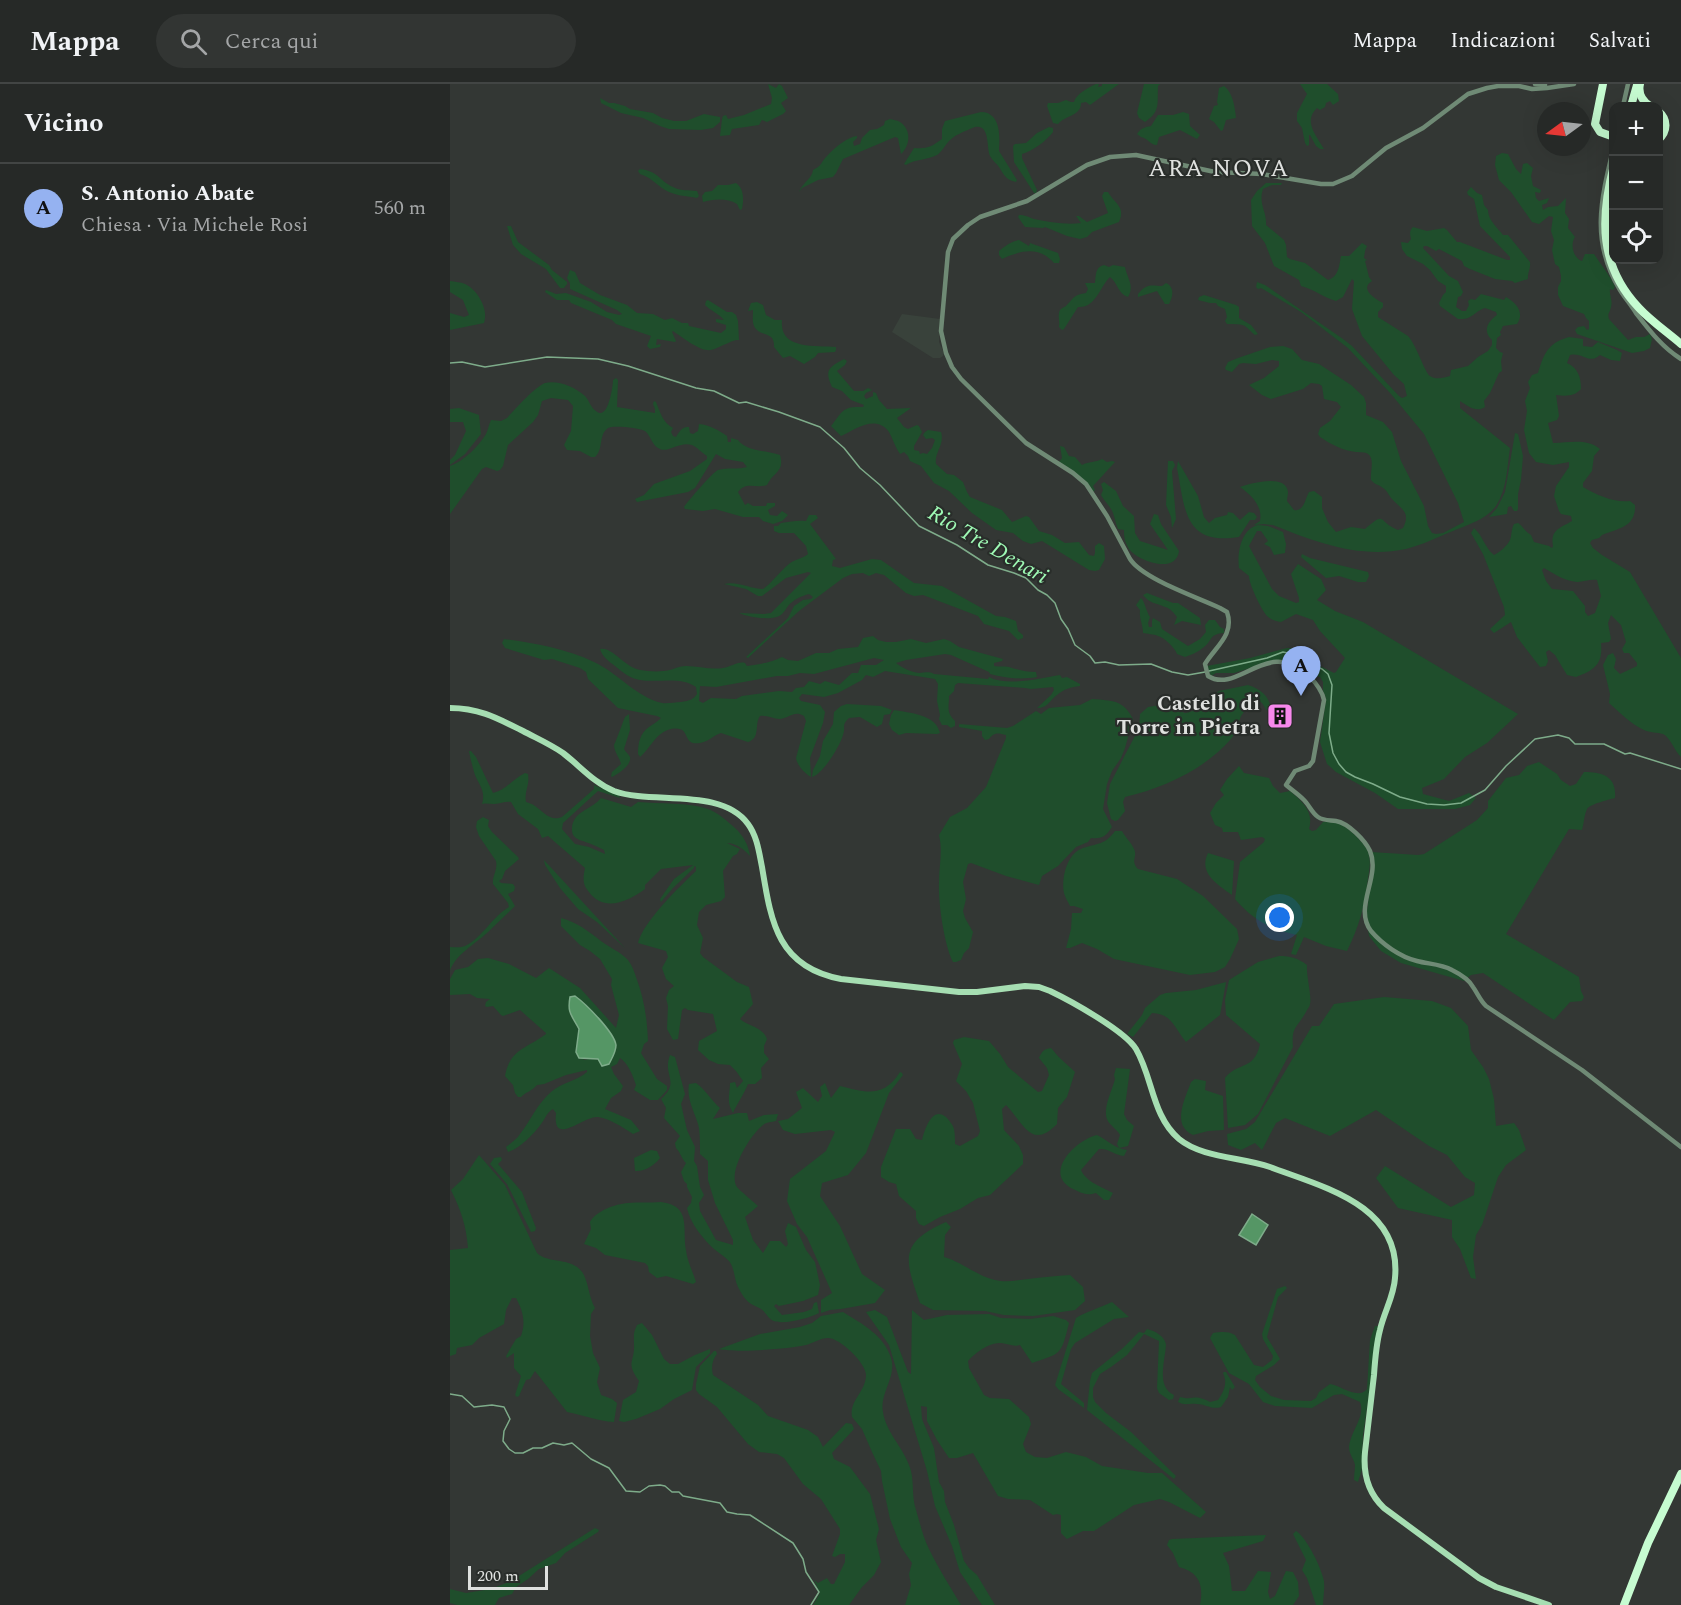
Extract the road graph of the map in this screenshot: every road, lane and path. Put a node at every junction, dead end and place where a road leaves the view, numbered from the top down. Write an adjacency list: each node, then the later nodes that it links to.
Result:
1 (1560, 84): 5 (street)
2 (1574, 84): 5 (street)
3 (1603, 84): 12 (highway)
4 (1628, 84): 7 (street)
5 (1529, 85): 23 (street)
6 (1637, 85): 8 (highway); 9 (highway)
7 (1624, 102)
8 (1632, 102)
9 (1645, 102)
10 (1663, 115): 11 (highway)
11 (1663, 134)
12 (1609, 136)
13 (1611, 156): 18 (street)
14 (1609, 186): 20 (highway)
15 (1609, 208): 16 (highway)
16 (1609, 239)
17 (1616, 264): 19 (highway)
18 (1632, 308): 20 (highway); 21 (street)
19 (1681, 339)
20 (1681, 345)
21 (1681, 359)
22 (450, 708): 26 (main road)
23 (1681, 1147)
24 (1681, 1474): 27 (highway)
25 (1681, 1485): 28 (highway)
26 (1549, 1605)
27 (1624, 1605)
28 (1630, 1605)

